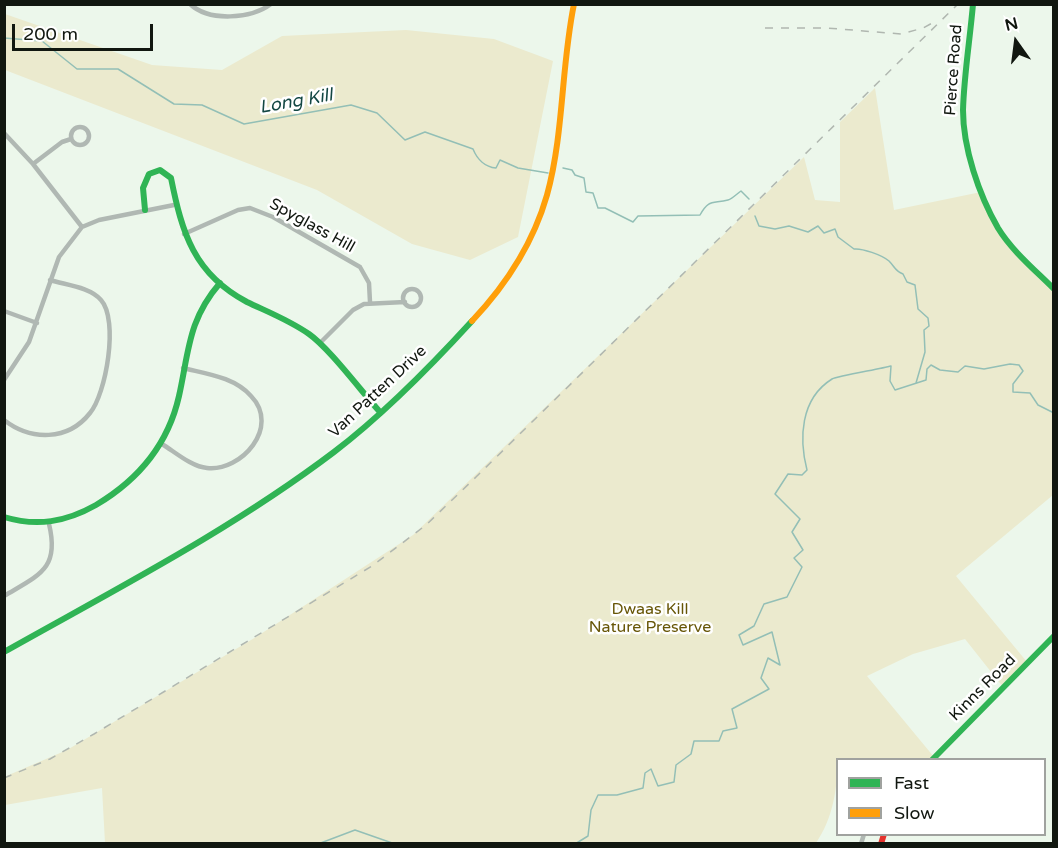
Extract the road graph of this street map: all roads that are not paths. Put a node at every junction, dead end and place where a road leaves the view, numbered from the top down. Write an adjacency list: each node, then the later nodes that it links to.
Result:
1 (190, 4): 6 (street)
2 (210, 4): 6 (street)
3 (271, 4): 6 (street)
4 (574, 4): 24 (street, Van Patten Drive)
5 (973, 4): 16 (street, Pierce Road)
6 (207, 12)
7 (4, 133): 9 (street)
8 (71, 139): 8 (street); 9 (street)
9 (33, 164): 12 (street)
10 (174, 205): 11 (street); 11 (street); 13 (street)
11 (145, 210): 12 (street)
12 (82, 227): 14 (street)
13 (184, 235): 15 (street); 17 (street, Spyglass Hill)
14 (50, 280): 20 (street); 25 (street)
15 (220, 283): 21 (street); 22 (street)
16 (1053, 289)
17 (370, 302): 18 (street); 21 (street)
18 (405, 302)
19 (4, 311): 20 (street)
20 (37, 323): 23 (street)
21 (320, 342): 24 (street)
22 (183, 368): 26 (street); 26 (street)
23 (4, 380)
24 (380, 412): 31 (street, Van Patten Drive)
25 (4, 420)
26 (162, 444): 28 (street)
27 (4, 517): 28 (street)
28 (50, 524): 29 (street)
29 (4, 596)
30 (1053, 636): 32 (street, Kinns Road)
31 (4, 652)
32 (933, 758)

